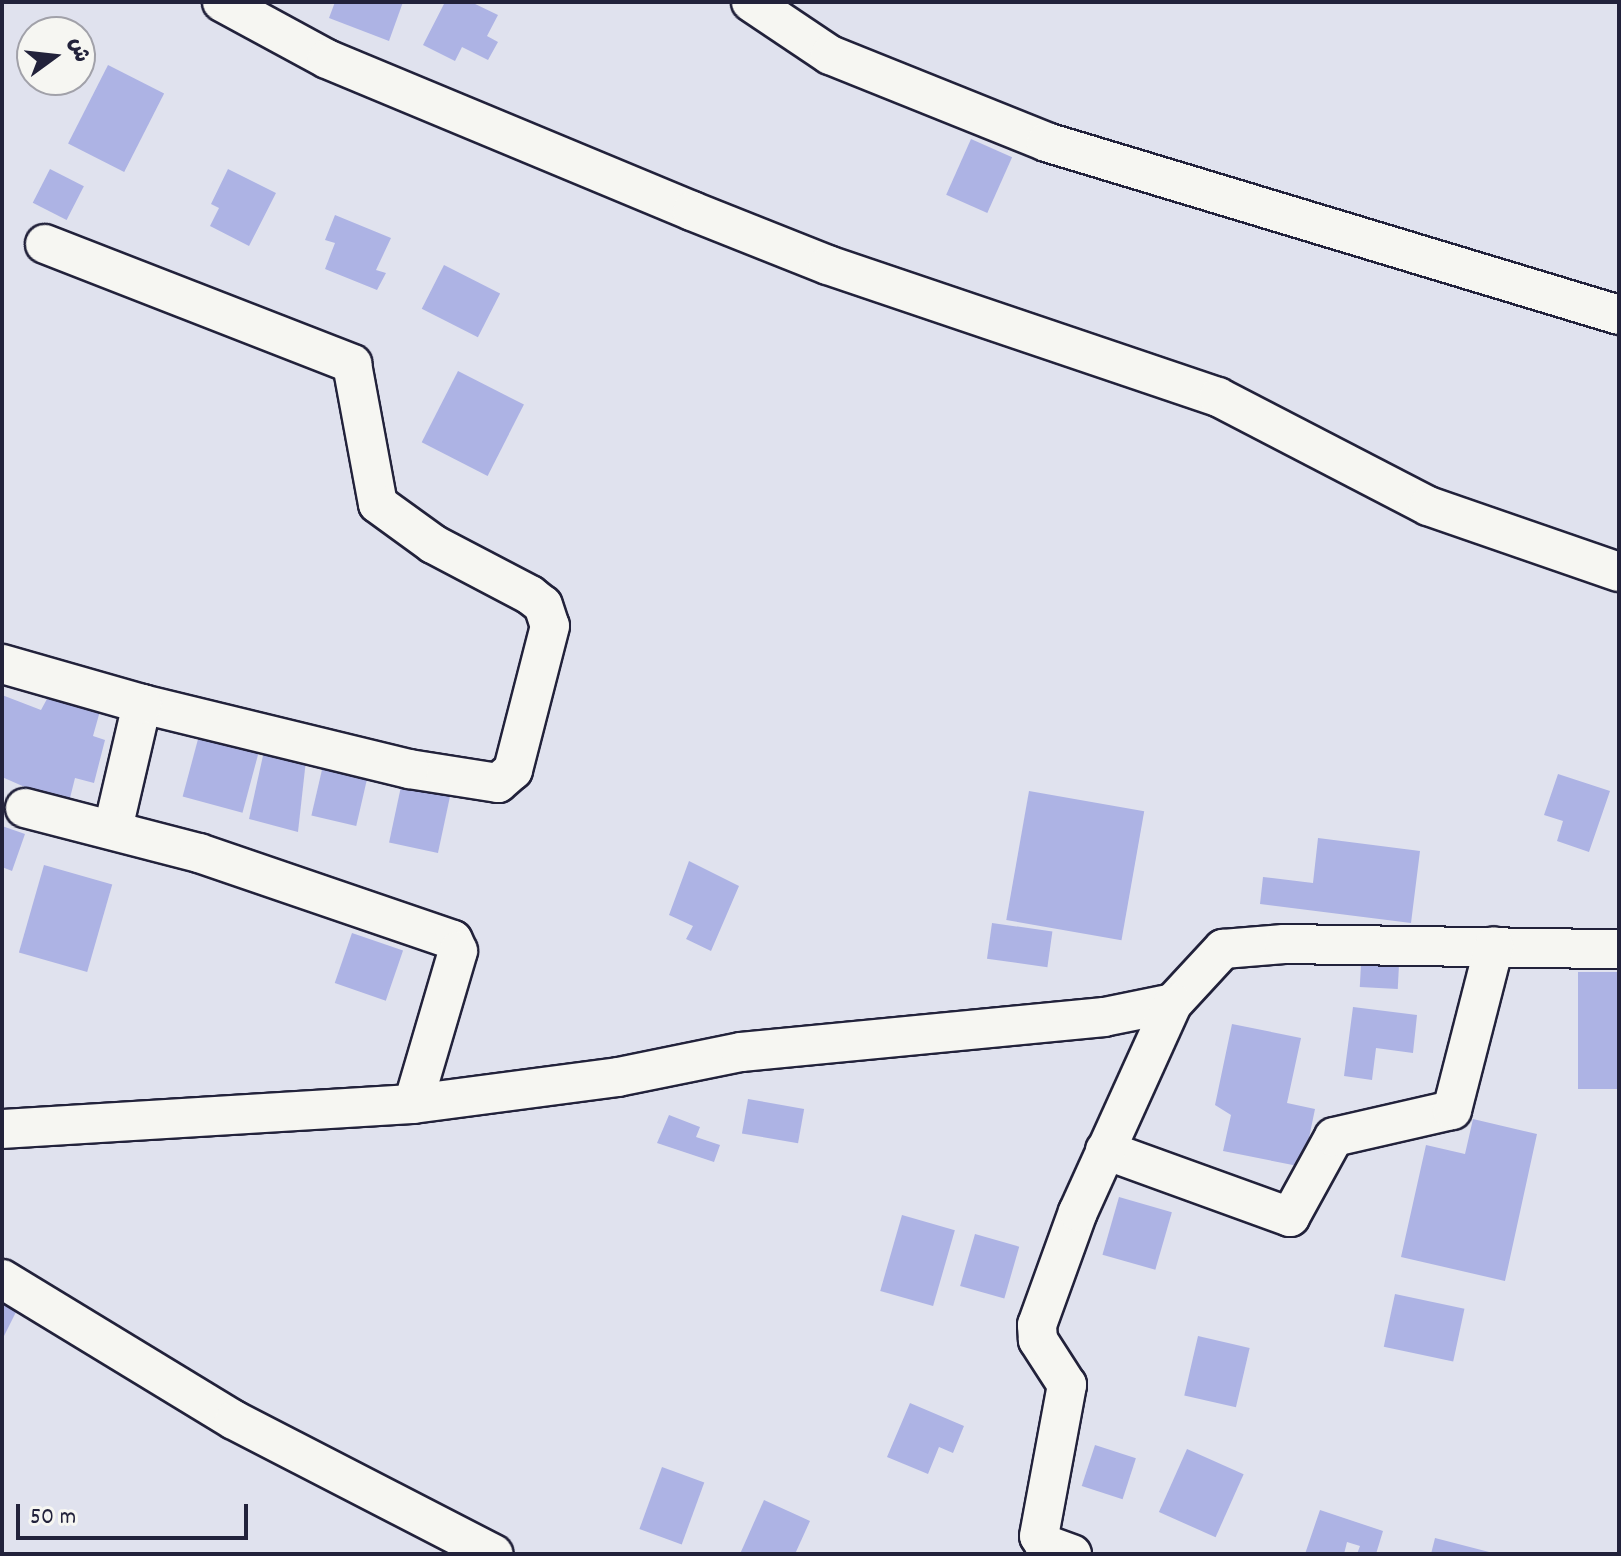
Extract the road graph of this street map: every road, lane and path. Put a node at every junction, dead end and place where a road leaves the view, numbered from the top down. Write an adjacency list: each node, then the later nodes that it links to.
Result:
1 (222, 2): 5 (street)
2 (751, 2): 4 (street)
3 (45, 244): 7 (street)
4 (1619, 315)
5 (1619, 572)
6 (2, 664): 7 (street)
7 (142, 704): 9 (street)
8 (25, 808): 9 (street)
9 (113, 829): 13 (street)
10 (1494, 946): 11 (street); 12 (street); 15 (street)
11 (1619, 949)
12 (1173, 1003): 13 (street); 15 (street)
13 (413, 1104): 14 (street)
14 (2, 1129)
15 (1105, 1150): 18 (street)
16 (2, 1279): 17 (street)
17 (494, 1554)
18 (1072, 1554)

